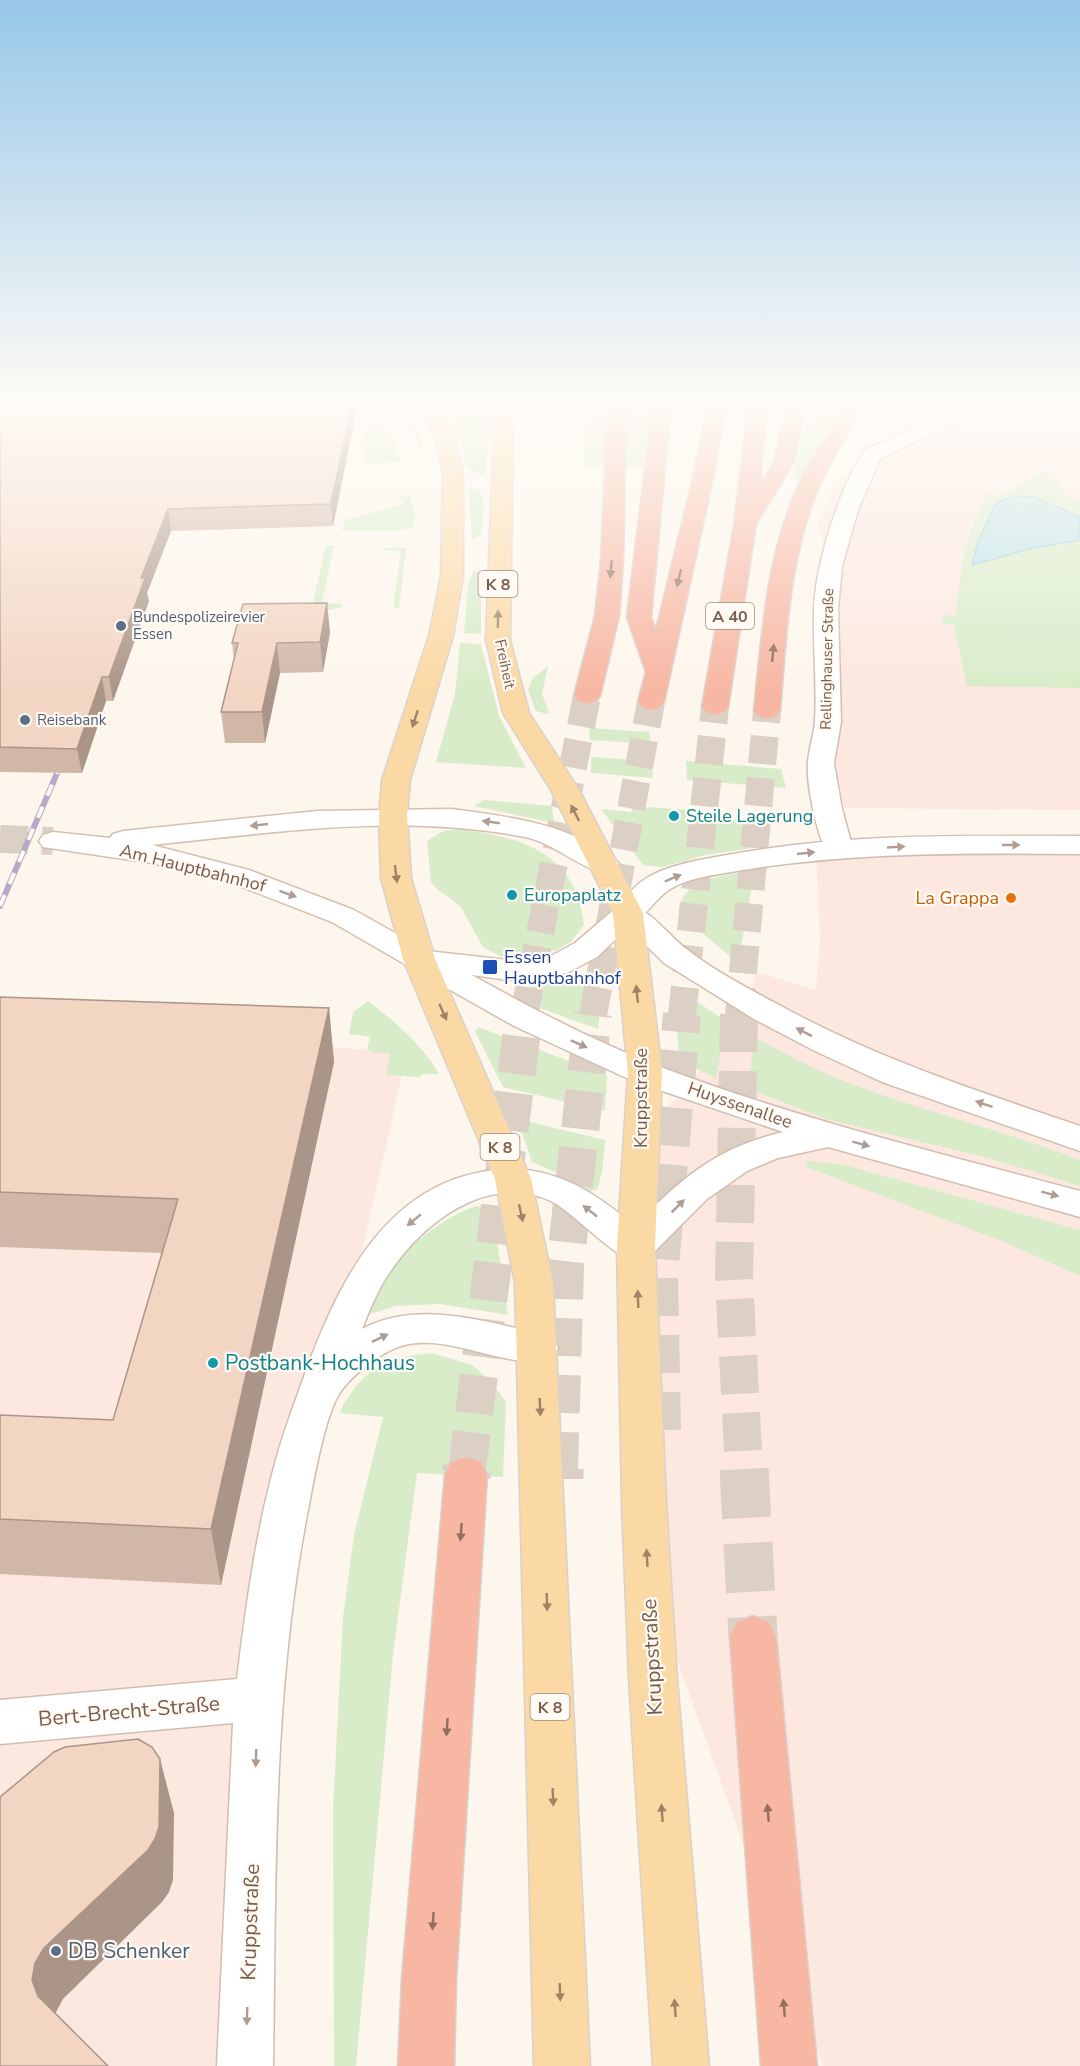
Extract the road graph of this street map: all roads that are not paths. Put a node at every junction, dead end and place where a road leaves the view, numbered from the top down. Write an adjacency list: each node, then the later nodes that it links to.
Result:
1 (453, 499): 16 (main road, K 8, one-way to 16)
2 (503, 499): 21 (main road, Freiheit / K 8, one-way to 2)
3 (614, 499): 12 (highway, one-way to 12)
4 (652, 499): 11 (highway)
5 (696, 499): 11 (highway, one-way to 11)
6 (748, 499): 10 (highway, A 40)
7 (761, 499): 10 (highway)
8 (804, 499): 15 (highway, one-way to 8)
9 (853, 499): 20 (street, Rellinghauser Straße)
10 (745, 525): 14 (highway, A 40)
11 (657, 670): 13 (highway)
12 (587, 696)
13 (651, 702)
14 (715, 706)
15 (766, 711)
16 (393, 816): 18 (street, Am Hauptbahnhof, one-way to 18); 21 (street, one-way to 16); 23 (main road, K 8, one-way to 23)
17 (52, 841): 18 (street, Am Hauptbahnhof)
18 (94, 844): 23 (street, Am Hauptbahnhof, one-way to 23)
19 (1080, 845): 20 (street, one-way to 19)
20 (840, 849): 22 (street, one-way to 20)
21 (604, 864): 22 (main road, Freiheit / K 8)
22 (628, 913): 23 (street); 24 (main road, Kruppstraße / K 8, one-way to 22); 26 (street, one-way to 22)
23 (419, 959): 24 (street, Huyssenallee, one-way to 24); 27 (main road, K 8, one-way to 27)
24 (645, 1073): 25 (street, Huyssenallee); 29 (main road, Kruppstraße / K 8)
25 (828, 1135): 28 (street, Huyssenallee, one-way to 28); 29 (street, one-way to 25)
26 (1080, 1139)
27 (513, 1179): 29 (street, Kruppstraße, one-way to 27); 30 (main road, K 8, one-way to 30); 31 (street, Kruppstraße, one-way to 31)
28 (1080, 1204)
29 (636, 1247): 39 (main road, Kruppstraße / K 8, one-way to 29)
30 (538, 1348): 31 (street, Kruppstraße, one-way to 30); 38 (main road, K 8, one-way to 38)
31 (320, 1389): 34 (street, Kruppstraße)
32 (466, 1474): 37 (highway, one-way to 37)
33 (753, 1637): 40 (highway, one-way to 33)
34 (258, 1699): 35 (street, Bert-Brecht-Straße); 36 (street, Kruppstraße, one-way to 36)
35 (0, 1722)
36 (245, 2066)
37 (426, 2066)
38 (562, 2066)
39 (681, 2066)
40 (789, 2066)

